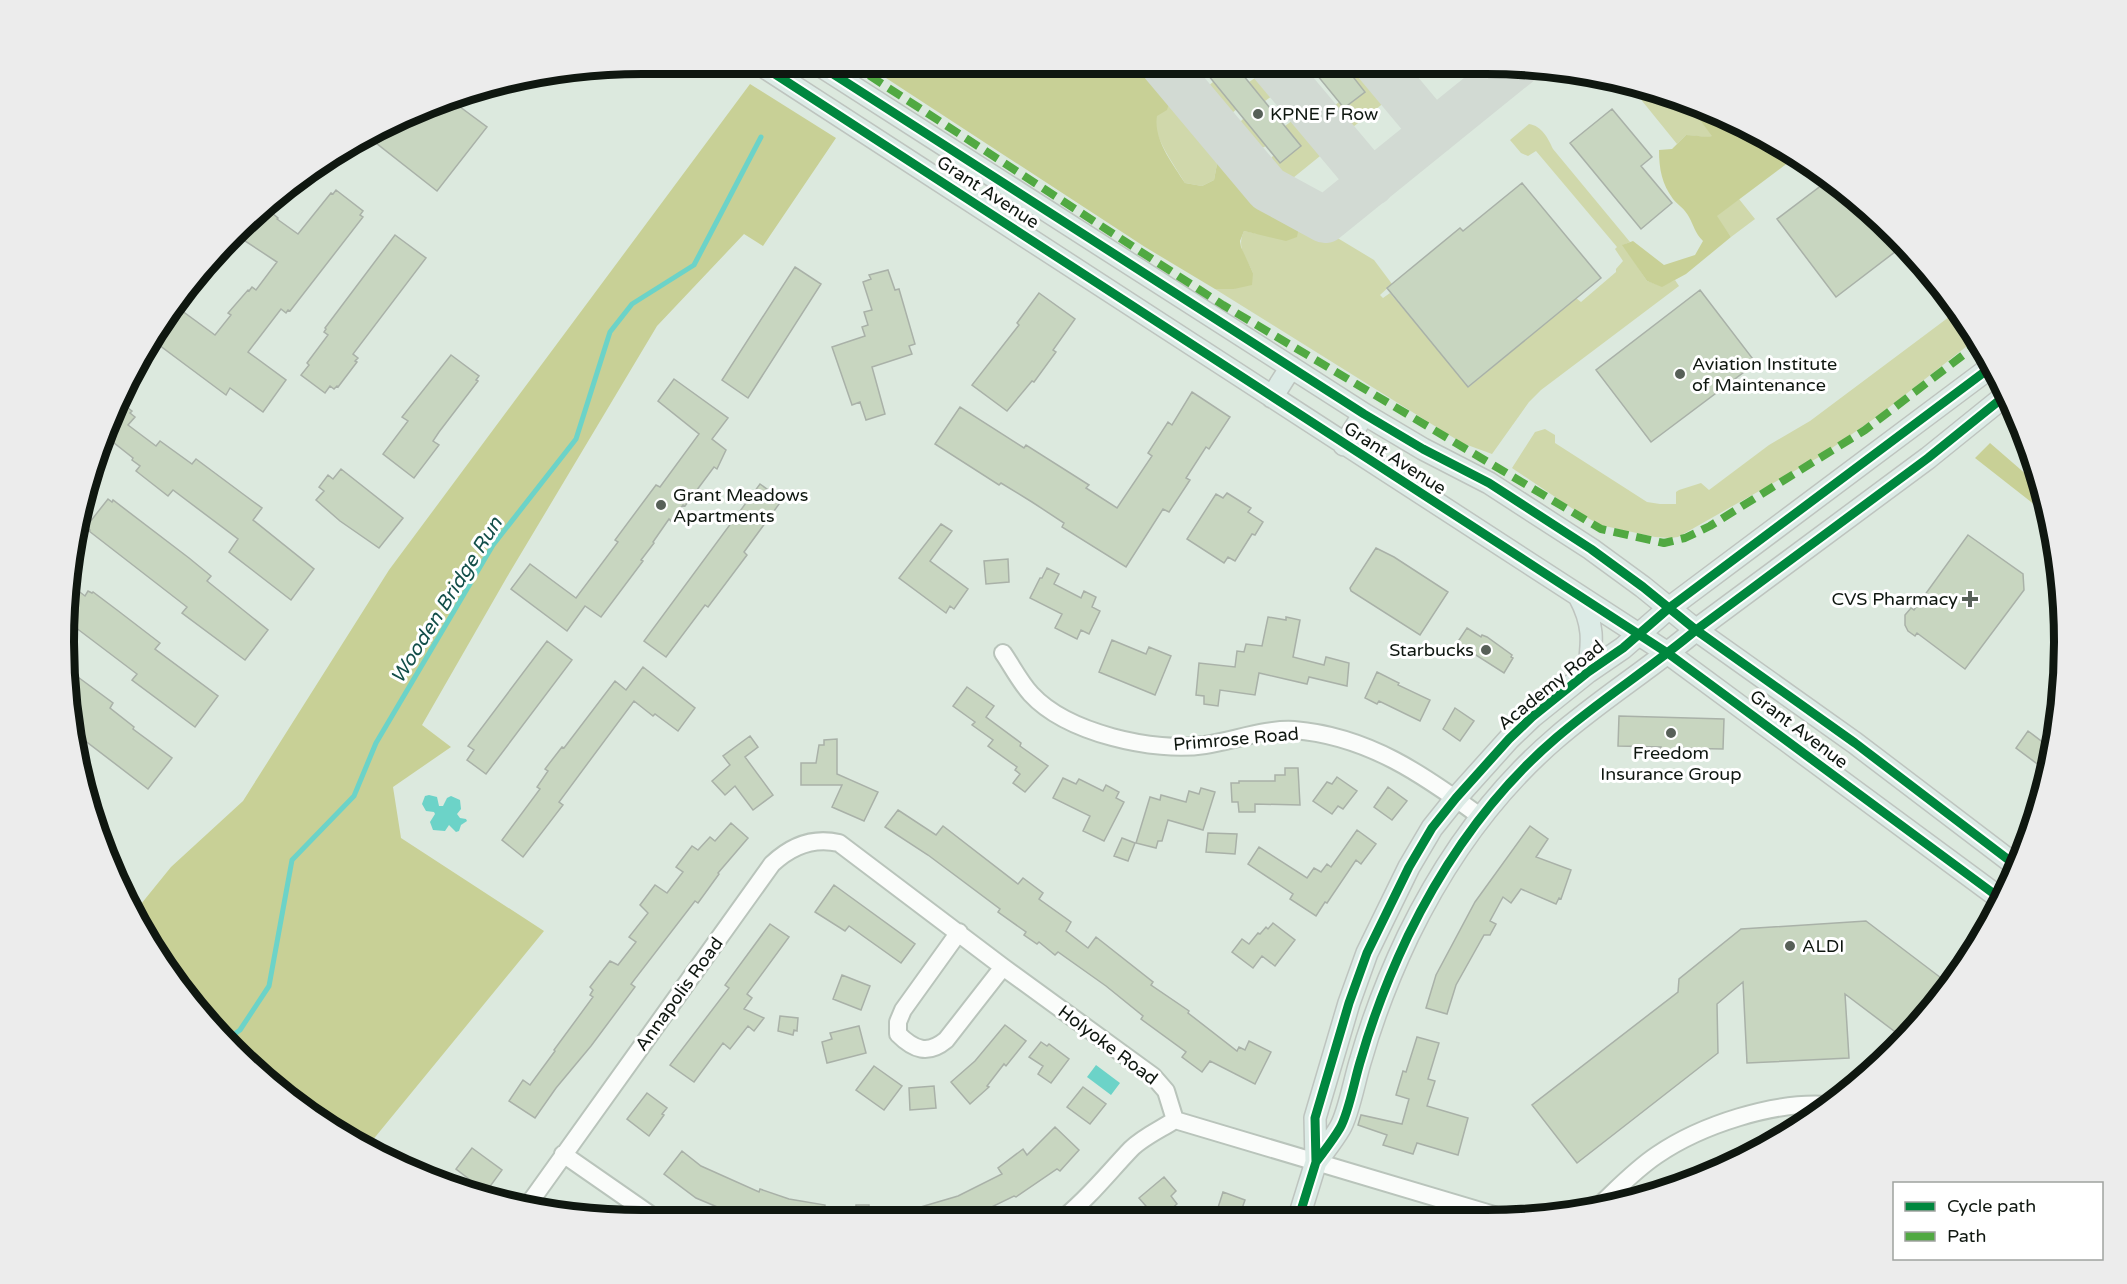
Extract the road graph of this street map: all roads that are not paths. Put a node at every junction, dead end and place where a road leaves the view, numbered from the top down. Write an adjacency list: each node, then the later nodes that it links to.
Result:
1 (775, 74): 5 (main road, Grant Avenue)
2 (833, 74): 3 (main road, Grant Avenue)
3 (1291, 367): 5 (main road); 7 (main road, Grant Avenue)
4 (1985, 372): 10 (main road, Academy Road)
5 (1272, 398): 8 (main road, Grant Avenue)
6 (1999, 400): 11 (main road, Academy Road)
7 (1365, 414): 8 (main road); 10 (main road, Grant Avenue)
8 (1344, 445): 9 (main road, Grant Avenue)
9 (1579, 596): 12 (main road, Grant Avenue); 15 (main road)
10 (1669, 608): 11 (main road, Grant Avenue); 12 (main road, Academy Road)
11 (1696, 630): 14 (main road, Academy Road); 19 (main road, Grant Avenue)
12 (1638, 634): 14 (main road, Grant Avenue); 15 (main road, Academy Road)
13 (1003, 652): 16 (street, Primrose Road)
14 (1669, 654): 17 (main road, Academy Road); 20 (main road, Grant Avenue)
15 (1588, 672): 16 (main road, Academy Road)
16 (1456, 798): 17 (street, Primrose Road); 26 (main road, Academy Road)
17 (1481, 817): 26 (main road, Academy Road)
18 (860, 858): 21 (street, Holyoke Road); 25 (street, Annapolis Road)
19 (2010, 861)
20 (1994, 894)
21 (959, 932): 22 (street, Holyoke Road); 22 (street)
22 (1003, 967): 24 (street, Holyoke Road)
23 (1816, 1104): 27 (street)
24 (1175, 1120): 26 (street); 30 (street)
25 (563, 1154): 28 (street, Annapolis Road); 29 (street)
26 (1316, 1161): 31 (main road, Academy Road); 32 (street)
27 (1608, 1197)
28 (531, 1200)
29 (644, 1210)
30 (1072, 1210)
31 (1301, 1210)
32 (1478, 1210)

